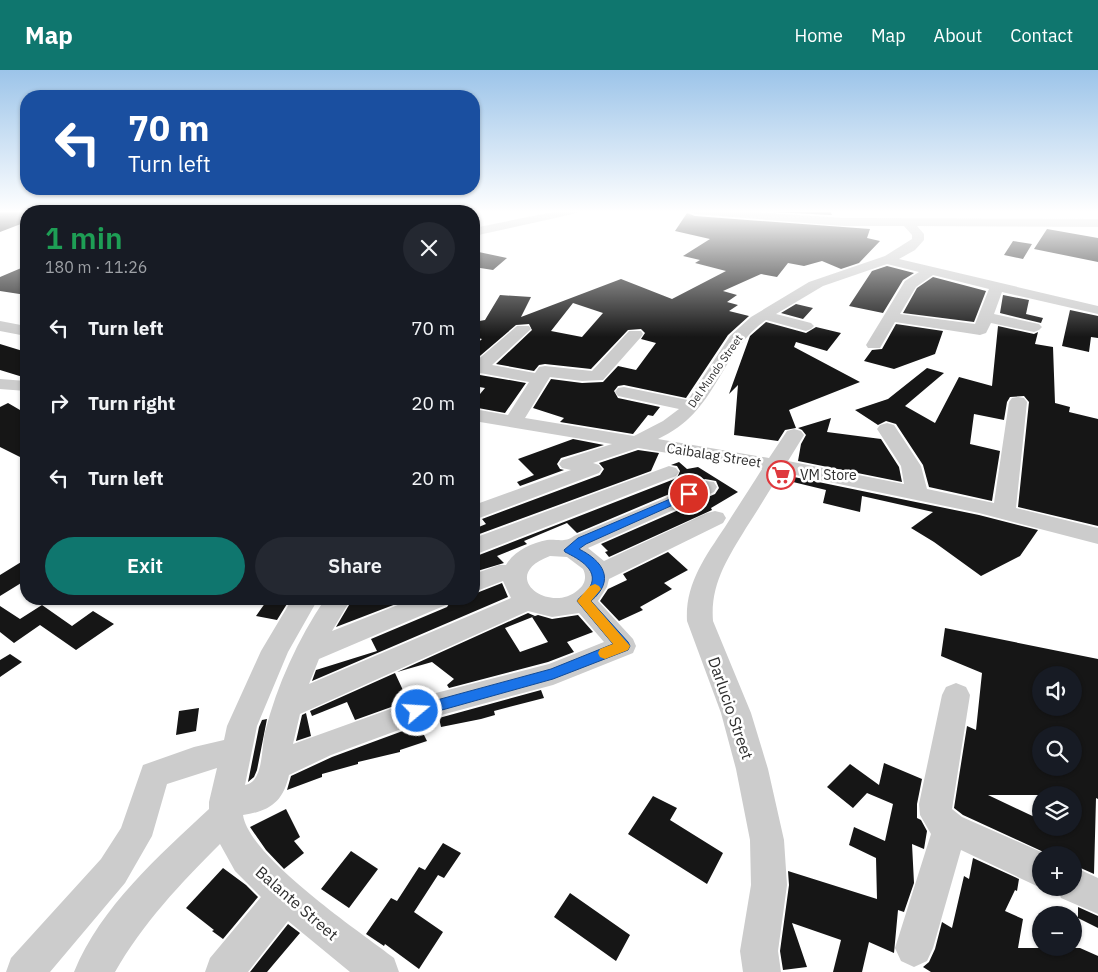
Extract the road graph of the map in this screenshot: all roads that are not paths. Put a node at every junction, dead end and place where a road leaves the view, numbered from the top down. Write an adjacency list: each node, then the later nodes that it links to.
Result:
1 (900, 253): 2 (street, Del Mundo Street)
2 (885, 260): 3 (street); 6 (street, Del Mundo Street)
3 (930, 271): 4 (street); 7 (street)
4 (997, 287): 5 (street); 8 (street)
5 (1098, 310)
6 (764, 315): 10 (street); 21 (street, Del Mundo Street)
7 (891, 317): 8 (street); 15 (street)
8 (985, 317): 11 (street)
9 (0, 326): 13 (street)
10 (806, 326)
11 (1034, 327)
12 (523, 329): 16 (street)
13 (20, 330)
14 (635, 334): 16 (street)
15 (874, 344)
16 (542, 375): 23 (street)
17 (0, 384): 18 (street)
18 (20, 386)
19 (624, 392): 21 (street)
20 (1018, 402): 35 (street)
21 (692, 406): 26 (street, Del Mundo Street)
22 (480, 416): 23 (street, Caibalag Street)
23 (513, 421): 26 (street, Caibalag Street)
24 (887, 429): 32 (street)
25 (794, 435): 29 (street, Darlucio Street)
26 (634, 442): 28 (street, Del Mundo Street); 29 (street, Caibalag Street)
27 (615, 461): 33 (street)
28 (570, 464)
29 (776, 465): 32 (street, Caibalag Street); 66 (street, Darlucio Street)
30 (669, 472): 37 (street)
31 (706, 487): 40 (street)
32 (917, 494): 35 (street, Caibalag Street)
33 (498, 504): 34 (street); 37 (street)
34 (480, 511)
35 (1004, 512): 38 (street, Caibalag Street)
36 (715, 518): 43 (street)
37 (519, 528): 39 (street); 41 (street)
38 (1098, 536)
39 (480, 544)
40 (570, 550): 41 (street); 43 (street)
41 (538, 551): 42 (street)
42 (513, 573): 44 (street); 45 (street)
43 (598, 574): 46 (street)
44 (480, 581)
45 (527, 601): 46 (street); 52 (street)
46 (583, 601): 54 (street)
47 (302, 605): 53 (street)
48 (334, 605): 50 (street)
49 (422, 605): 50 (street)
50 (308, 652): 52 (street)
51 (956, 695): 56 (street)
52 (288, 706): 54 (street)
53 (235, 752): 55 (street); 62 (street)
54 (274, 767): 55 (street)
55 (229, 821): 59 (street, Balante Street); 63 (street)
56 (950, 828): 57 (street); 61 (street)
57 (1032, 866)
58 (1082, 889): 60 (street)
59 (285, 896): 64 (street); 65 (street, Balante Street)
60 (1098, 896)
61 (914, 948)
62 (25, 972)
63 (92, 972)
64 (224, 972)
65 (380, 972)
66 (762, 972)

